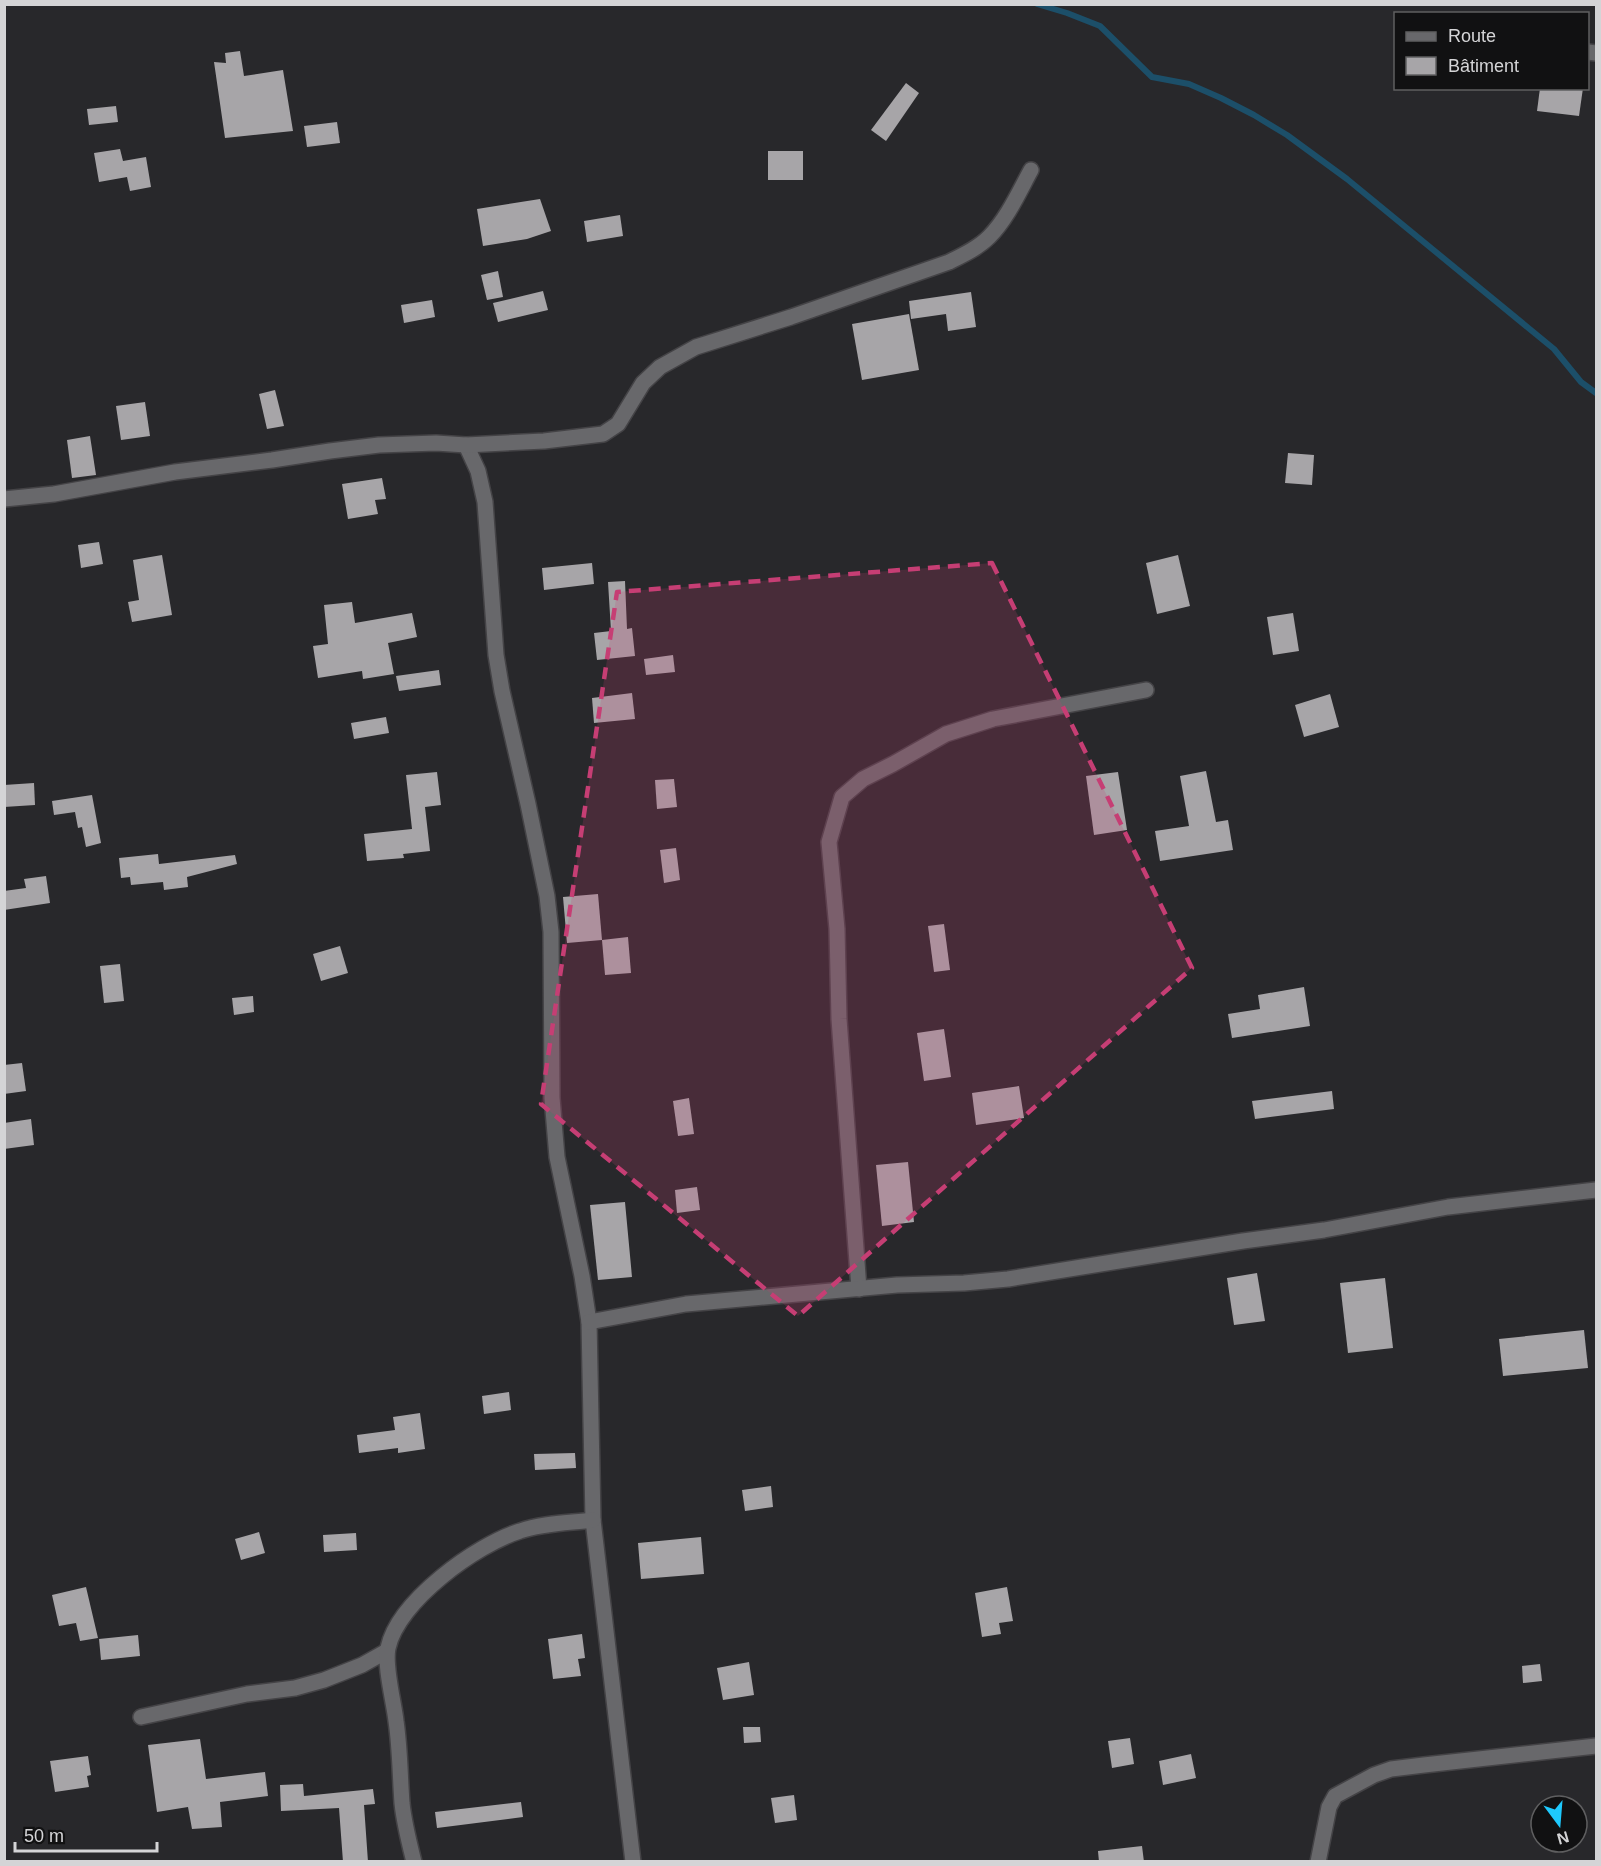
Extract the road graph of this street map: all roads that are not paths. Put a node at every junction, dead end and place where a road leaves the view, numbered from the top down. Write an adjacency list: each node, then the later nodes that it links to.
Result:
1 (1031, 170): 2 (street)
2 (466, 445): 3 (street); 7 (street)
3 (4, 499)
4 (1146, 690): 6 (street)
5 (1596, 1190): 6 (street)
6 (859, 1289): 7 (street)
7 (589, 1322): 8 (street)
8 (592, 1520): 9 (street); 13 (street)
9 (387, 1651): 10 (street); 12 (street)
10 (141, 1717)
11 (1596, 1746): 14 (street)
12 (414, 1862)
13 (633, 1862)
14 (1318, 1862)

